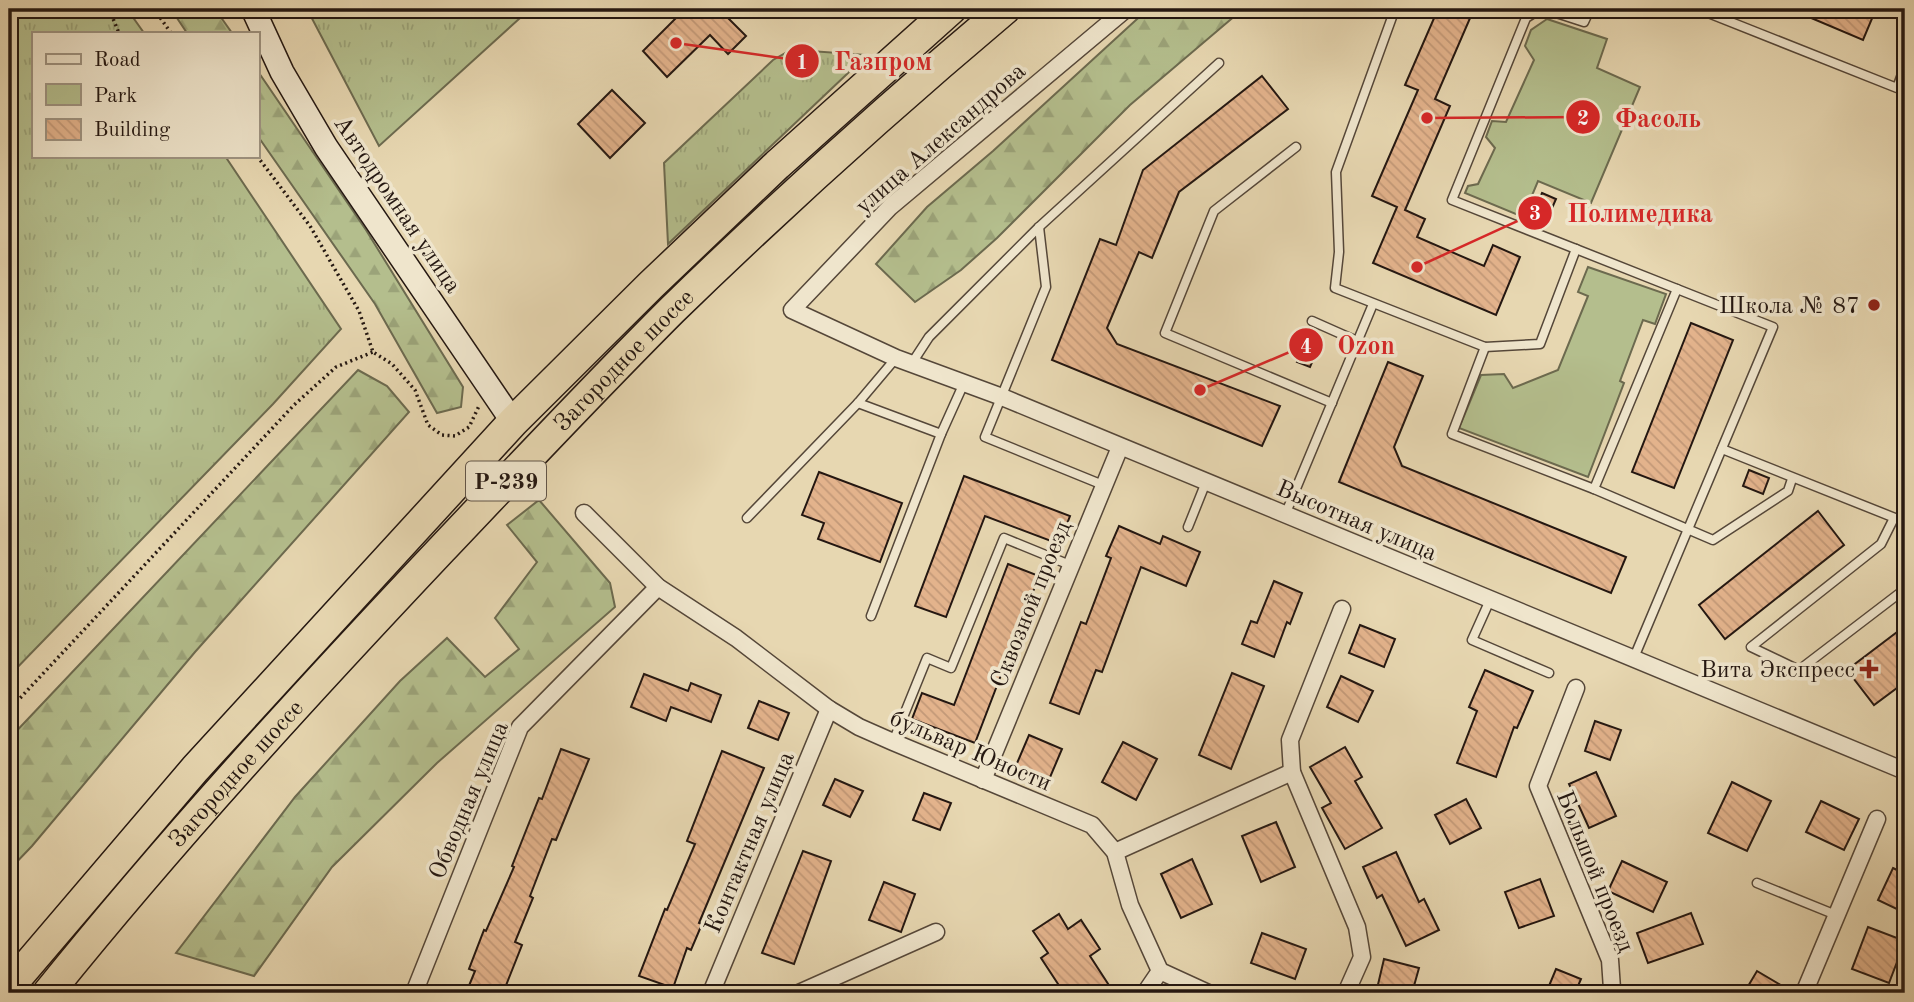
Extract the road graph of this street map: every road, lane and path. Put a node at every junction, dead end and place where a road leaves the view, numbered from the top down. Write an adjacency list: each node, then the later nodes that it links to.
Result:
1 (109, 9): 11 (path)
2 (154, 9): 12 (path)
3 (253, 9): 29 (street, Автодромная улица)
4 (951, 9): 33 (highway, Загородное шоссе / Р-239)
5 (1005, 9): 70 (highway, Загородное шоссе / Р-239)
6 (1126, 9): 21 (street, улица Александрова)
7 (1395, 9): 20 (lane)
8 (1542, 9): 9 (lane); 18 (lane)
9 (1590, 9)
10 (1698, 9): 14 (lane)
11 (119, 32)
12 (170, 32)
13 (1219, 63): 17 (lane)
14 (1905, 66)
15 (1296, 148): 32 (lane)
16 (259, 158): 25 (path)
17 (1039, 227): 27 (lane); 30 (lane)
18 (1576, 249): 19 (lane); 24 (lane)
19 (1678, 289): 36 (lane); 40 (lane)
20 (1373, 304): 23 (lane); 24 (lane)
21 (792, 310): 26 (street, Высотная улица)
22 (1312, 321): 23 (lane)
23 (1357, 341): 32 (lane)
24 (1485, 347): 40 (lane)
25 (373, 352): 29 (path); 58 (path)
26 (896, 358): 27 (street, Высотная улица); 31 (lane)
27 (912, 363): 28 (street, Высотная улица)
28 (964, 383): 30 (street, Высотная улица); 34 (lane)
29 (492, 391): 33 (street, Автодромная улица)
30 (1002, 397): 35 (street, Высотная улица); 39 (lane)
31 (858, 403): 34 (lane); 43 (lane)
32 (1332, 403): 42 (lane)
33 (513, 422): 69 (highway, Загородное шоссе / Р-239)
34 (941, 434): 53 (lane)
35 (1120, 447): 38 (street, Высотная улица); 39 (street, Сквозной проезд)
36 (1722, 449): 37 (lane); 47 (lane)
37 (1793, 479): 44 (lane); 47 (lane)
38 (1206, 482): 42 (street, Высотная улица); 46 (lane)
39 (1103, 485): 48 (street, Сквозной проезд)
40 (1594, 489): 47 (lane)
41 (583, 513): 49 (street, бульвар Юности)
42 (1285, 515): 51 (street, Высотная улица)
43 (747, 518)
44 (1894, 518): 45 (lane); 50 (lane)
45 (1905, 522)
46 (1188, 527)
47 (1688, 529): 54 (lane)
48 (1070, 565): 59 (lane); 62 (street, Сквозной проезд)
49 (658, 587): 57 (street, бульвар Юности); 71 (street, Обводная улица)
50 (1905, 589)
51 (1490, 600): 54 (street, Высотная улица); 55 (lane)
52 (1342, 609): 61 (street)
53 (871, 616)
54 (1633, 660): 60 (street, Высотная улица)
55 (1549, 673)
56 (1576, 688): 77 (street, Большой проезд)
57 (829, 709): 59 (street, бульвар Юности); 72 (street, Контактная улица)
58 (9, 710)
59 (893, 743): 62 (street, бульвар Юности)
60 (1905, 771)
61 (1292, 772): 64 (street); 76 (street)
62 (983, 780): 64 (street, бульвар Юности)
63 (1877, 819): 66 (street)
64 (1115, 852): 68 (street, бульвар Юности)
65 (1757, 883): 66 (lane)
66 (1836, 915): 78 (street)
67 (936, 932): 73 (street)
68 (1160, 971): 74 (street); 75 (street)
69 (9, 987)
70 (48, 993)
71 (414, 993)
72 (711, 993)
73 (799, 993)
74 (1145, 993)
75 (1208, 993)
76 (1346, 993)
77 (1611, 993)
78 (1804, 993)

